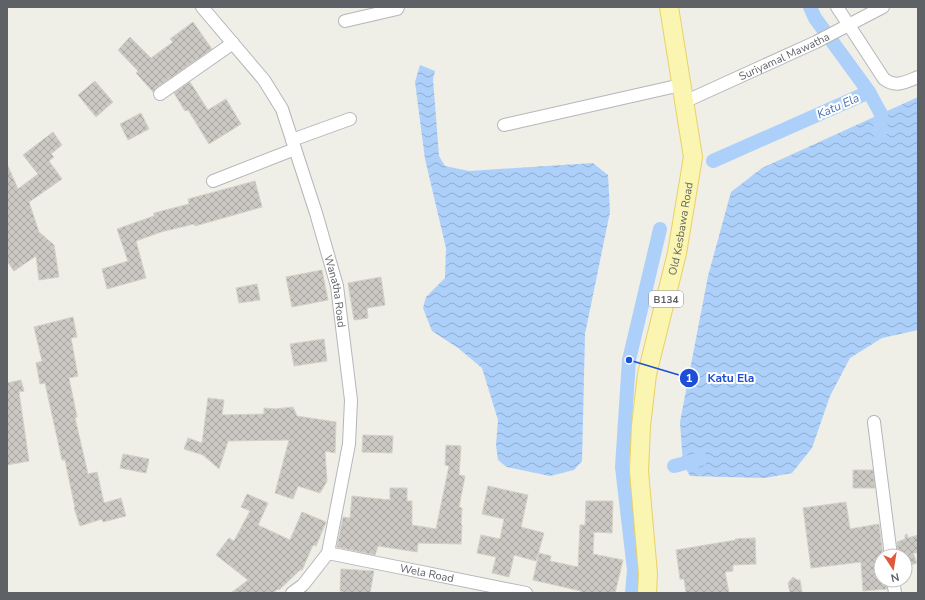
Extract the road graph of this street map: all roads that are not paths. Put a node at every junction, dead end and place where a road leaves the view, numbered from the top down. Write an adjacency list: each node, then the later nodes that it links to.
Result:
1 (202, 7): 8 (street, Wanatha Road)
2 (398, 7): 6 (street)
3 (669, 7): 11 (main road, Old Kesbawa Road / B134)
4 (837, 7): 7 (street)
5 (883, 7): 7 (street, Suriyamal Mawatha)
6 (345, 21)
7 (846, 27): 9 (street); 11 (street, Suriyamal Mawatha)
8 (233, 42): 10 (street); 14 (street, Wanatha Road)
9 (918, 77)
10 (160, 94)
11 (683, 94): 13 (street, Suriyamal Mawatha); 21 (main road, Old Kesbawa Road / B134)
12 (350, 119): 14 (street)
13 (504, 125)
14 (294, 145): 15 (street); 18 (street, Wanatha Road)
15 (213, 181)
16 (874, 422): 17 (street)
17 (889, 548)
18 (328, 553): 19 (street, Wanatha Road); 20 (street, Wela Road)
19 (292, 593)
20 (526, 593)
21 (647, 593)

